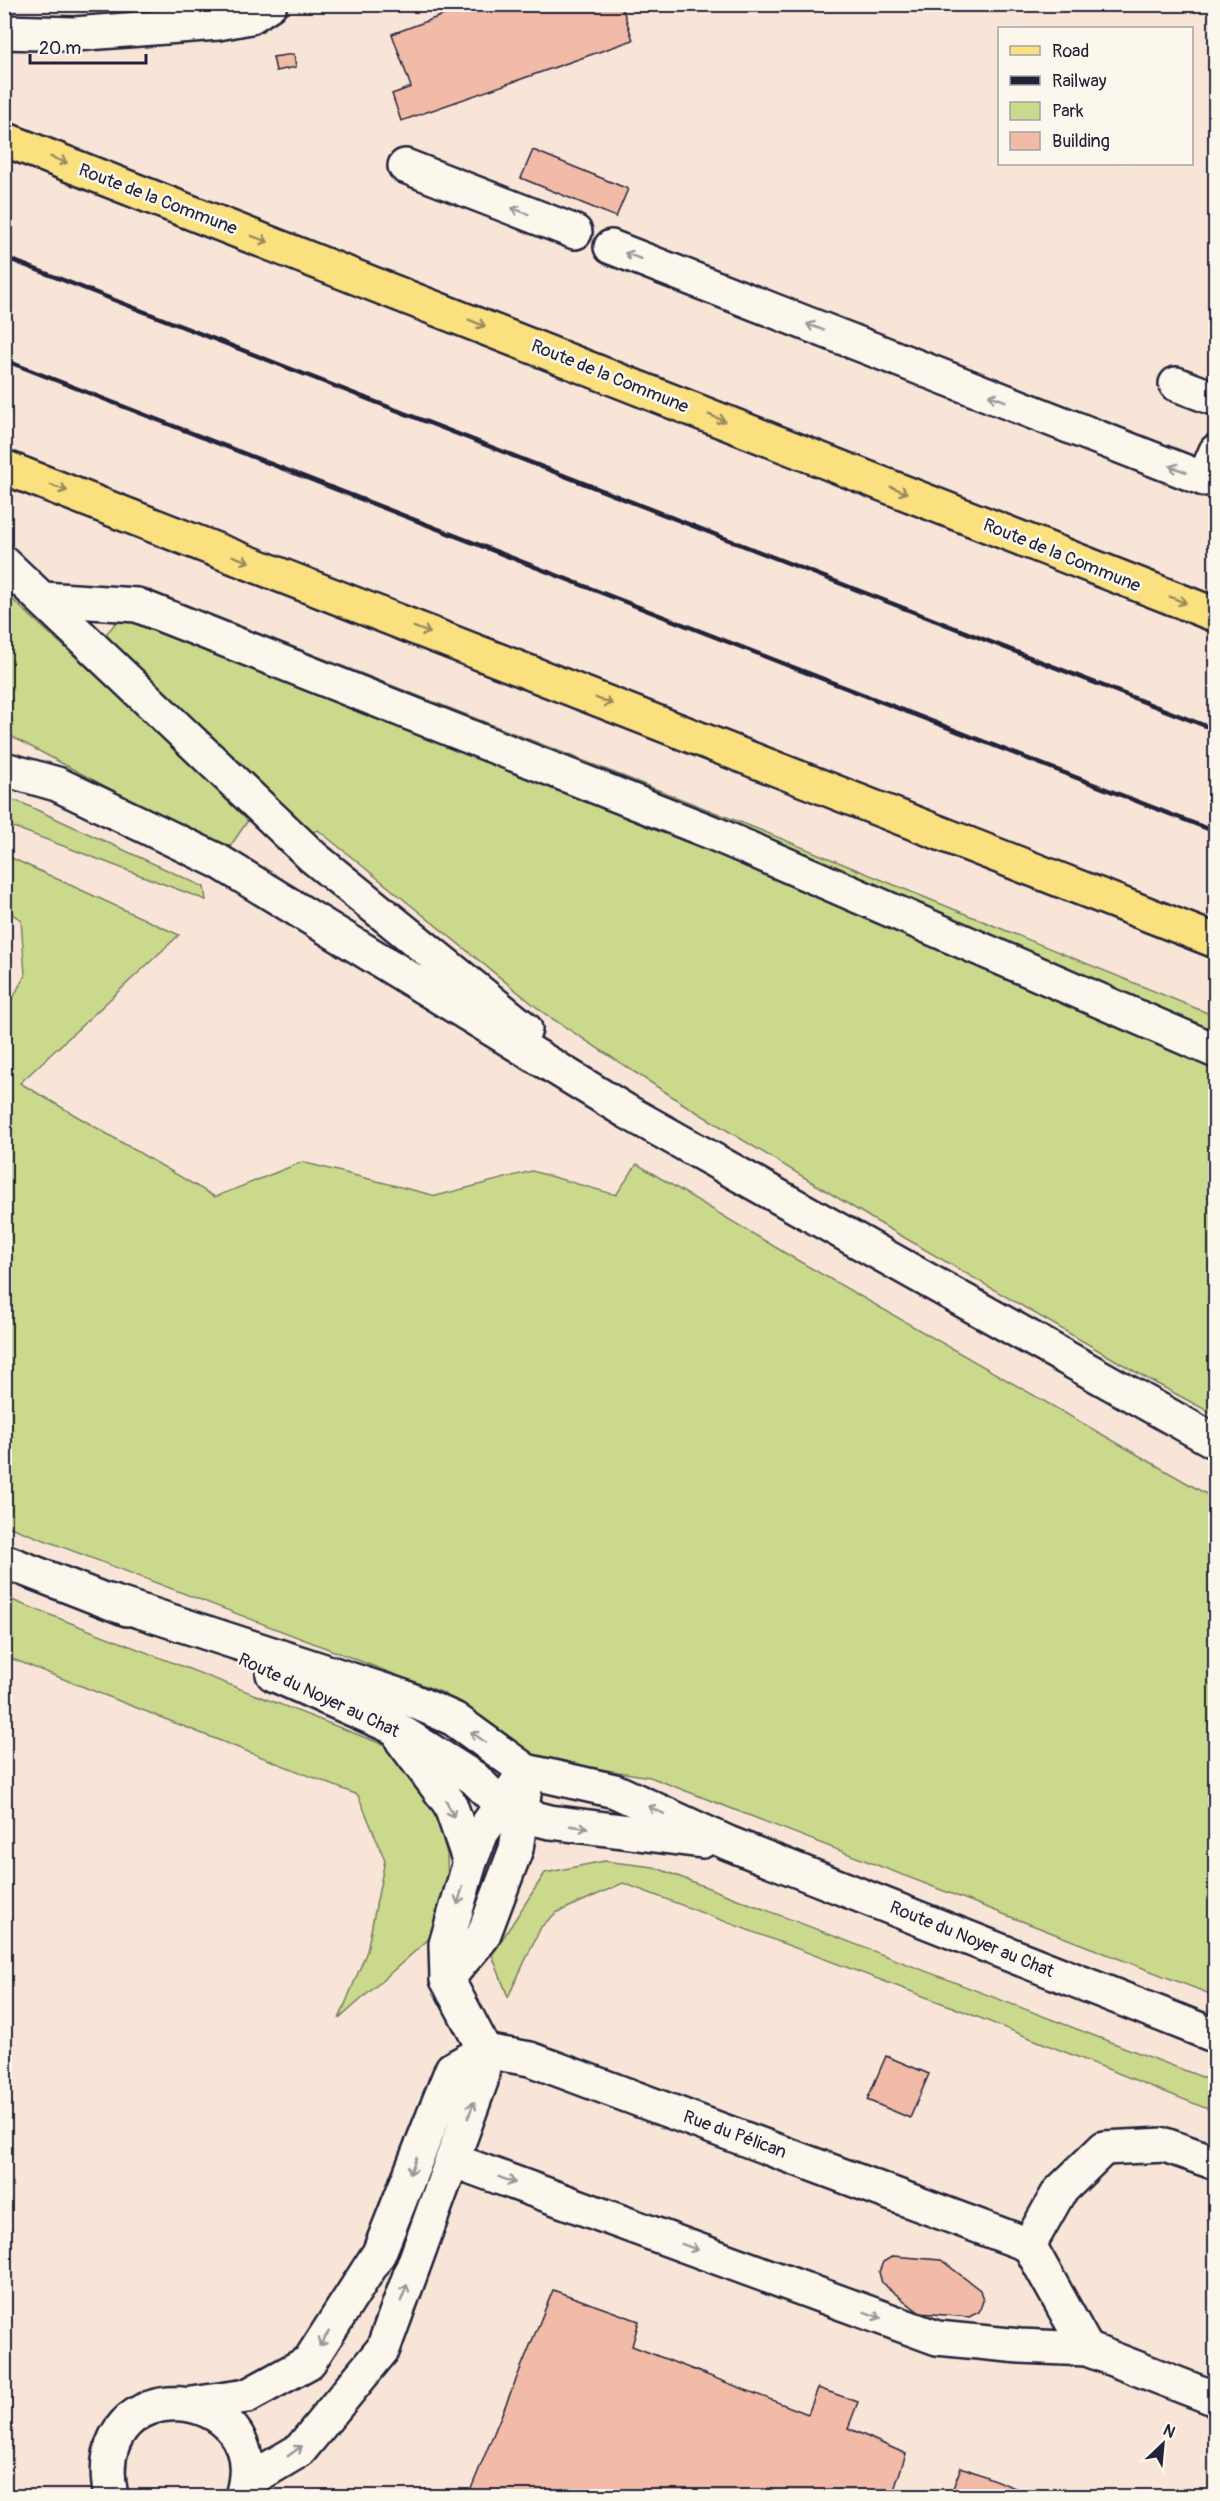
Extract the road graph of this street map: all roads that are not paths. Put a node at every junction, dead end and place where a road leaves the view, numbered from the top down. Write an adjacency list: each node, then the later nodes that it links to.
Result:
1 (270, 4): 2 (street)
2 (4, 32)
3 (4, 139): 13 (main road, Route de la Commune, one-way to 13)
4 (405, 166): 5 (street, one-way to 4)
5 (575, 232)
6 (611, 247): 9 (street, one-way to 6)
7 (1176, 384): 8 (street)
8 (1215, 399)
9 (1215, 451)
10 (4, 467): 15 (main road, one-way to 15)
11 (4, 563): 12 (street)
12 (43, 599): 16 (street); 17 (street)
13 (1215, 615)
14 (4, 769): 17 (street)
15 (1215, 941)
16 (1215, 1051)
17 (626, 1111): 18 (street)
18 (1215, 1442)
19 (4, 1561): 20 (street, Route du Noyer au Chat)
20 (109, 1601): 21 (street, Route du Noyer au Chat); 22 (street, Route du Noyer au Chat, one-way to 20)
21 (393, 1727): 23 (street, Route du Noyer au Chat); 25 (street, one-way to 25)
22 (526, 1771): 23 (street); 24 (street, Route du Noyer au Chat, one-way to 22)
23 (512, 1810): 24 (street, Route du Noyer au Chat, one-way to 24); 25 (street); 26 (street)
24 (728, 1843): 27 (street, Route du Noyer au Chat)
25 (470, 1862): 26 (street, one-way to 26)
26 (447, 1979): 28 (street)
27 (1215, 2036)
28 (485, 2051): 29 (street, one-way to 28); 31 (street, Rue du Pélican); 34 (street, one-way to 34)
29 (452, 2160): 32 (street, one-way to 32); 35 (street, one-way to 29)
30 (1215, 2163): 31 (street)
31 (1029, 2245): 32 (street)
32 (1087, 2349): 33 (street)
33 (1215, 2399)
34 (192, 2404): 35 (street); 36 (street)
35 (244, 2489)
36 (111, 2496)

